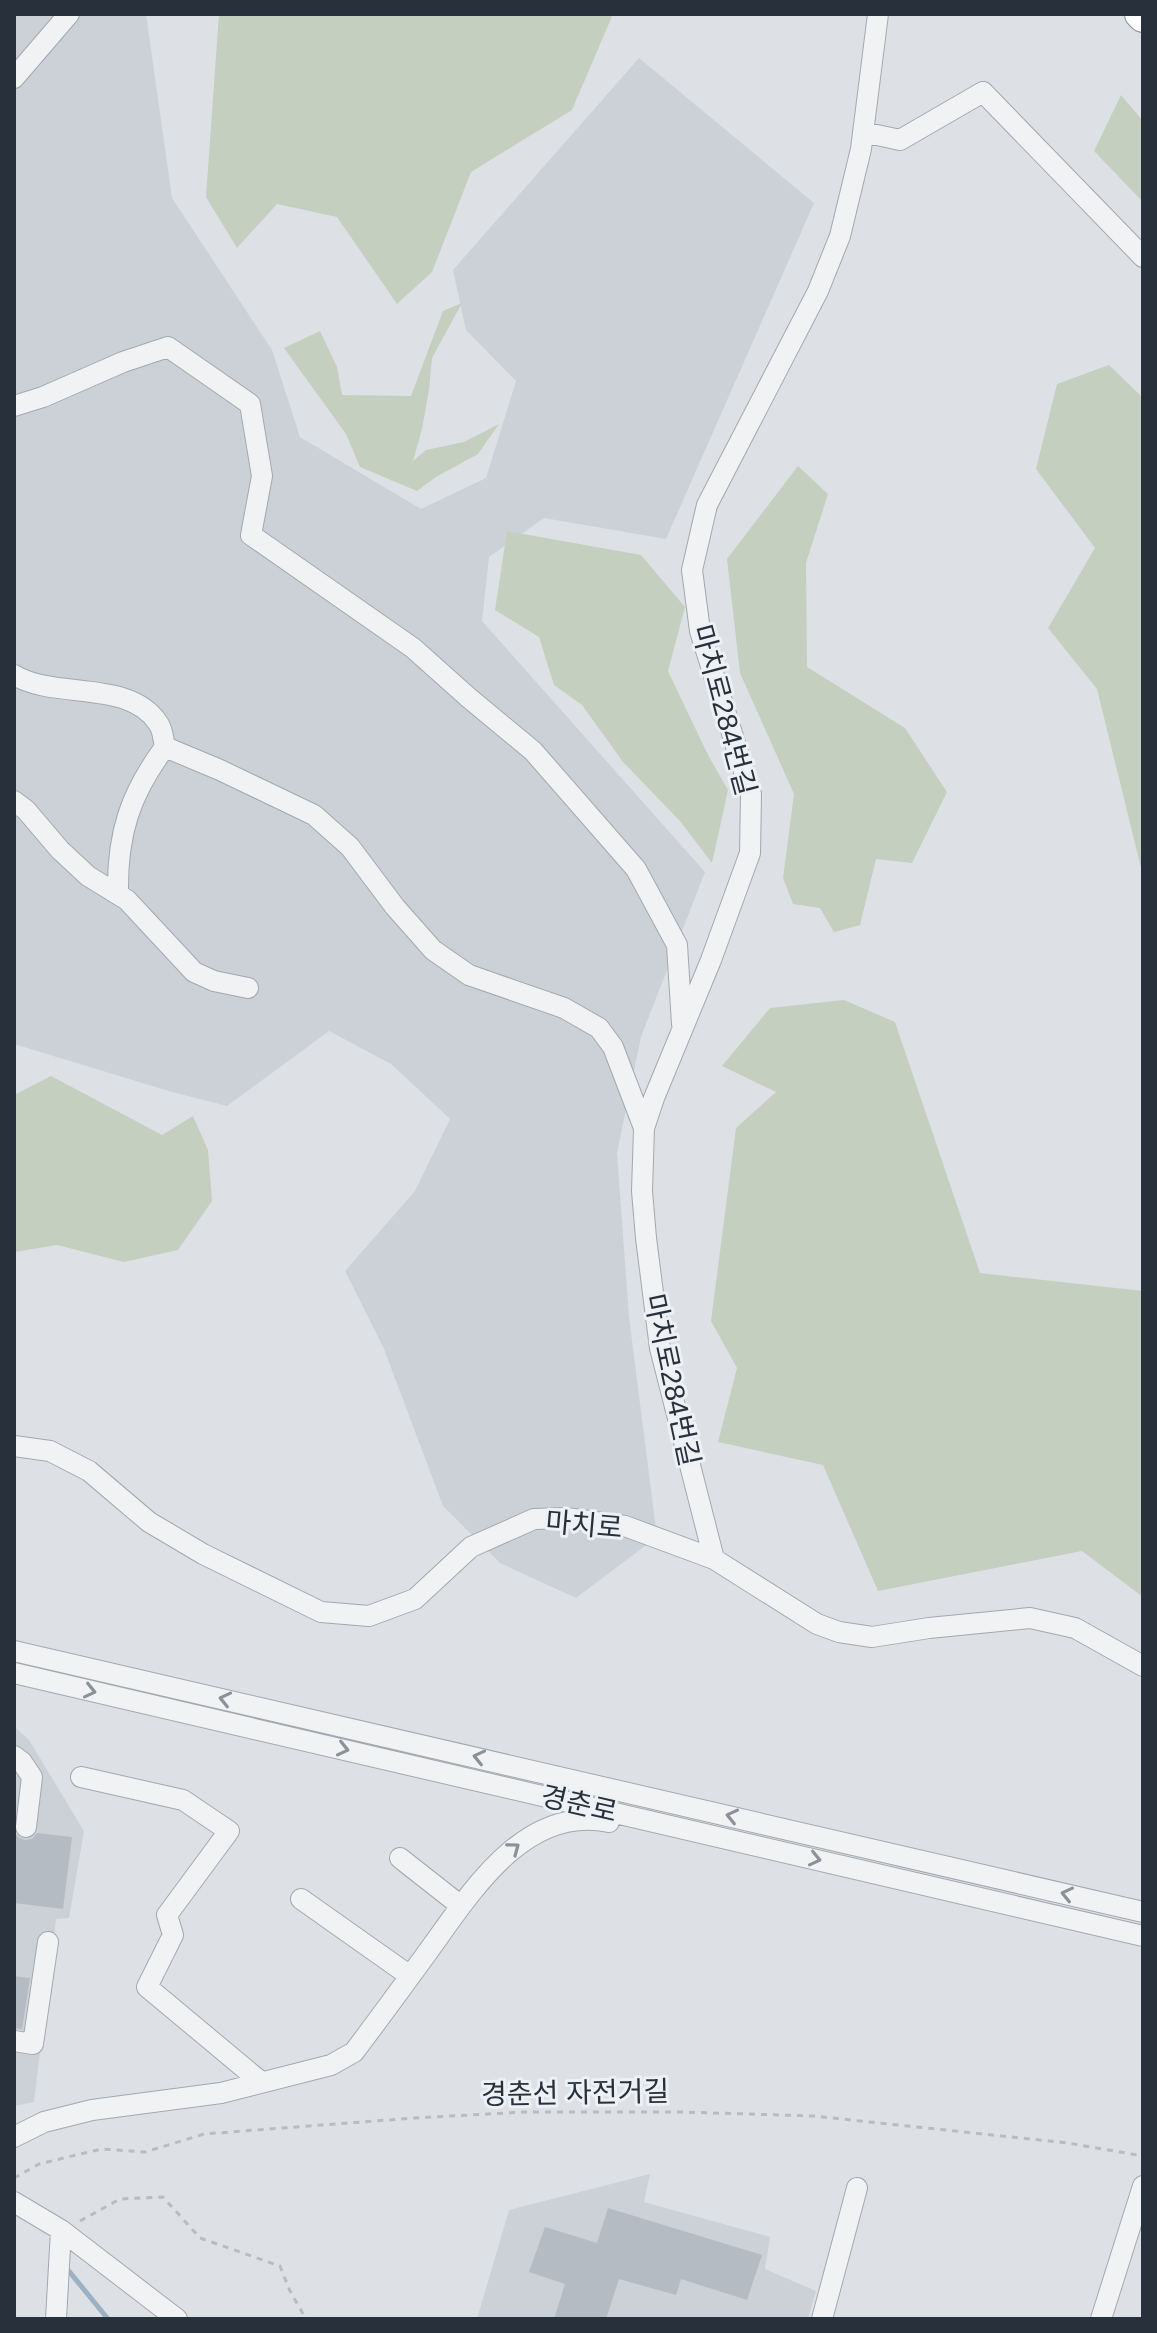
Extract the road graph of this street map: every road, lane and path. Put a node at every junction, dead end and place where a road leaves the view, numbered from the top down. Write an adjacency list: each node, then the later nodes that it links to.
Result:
1 (69, 14): 3 (street)
2 (878, 14): 4 (street, 마치로284번길)
3 (14, 78)
4 (863, 132): 5 (street); 12 (street, 마치로284번길)
5 (1143, 257)
6 (14, 406): 12 (street)
7 (14, 675): 8 (street)
8 (165, 747): 10 (street); 13 (street)
9 (14, 801): 10 (street)
10 (118, 893): 11 (street)
11 (248, 988)
12 (683, 1029): 13 (street, 마치로284번길)
13 (644, 1128): 15 (street, 마치로284번길)
14 (14, 1446): 15 (street, 마치로)
15 (714, 1559): 17 (street, 마치로)
16 (14, 1651): 26 (street, 경춘로, one-way to 16)
17 (1143, 1666)
18 (14, 1673): 22 (street, 경춘로, one-way to 22)
19 (14, 1756): 21 (street)
20 (81, 1777): 33 (street)
21 (26, 1827)
22 (782, 1851): 25 (street, one-way to 22); 27 (street, 경춘로, one-way to 27)
23 (400, 1858): 25 (street)
24 (301, 1899): 31 (street)
25 (461, 1906): 31 (street)
26 (1143, 1912)
27 (1072, 1919): 28 (street, 경춘로); 30 (street)
28 (1143, 1936)
29 (48, 1942): 32 (street)
30 (1143, 1948)
31 (410, 1976): 33 (street)
32 (14, 2041)
33 (261, 2082): 34 (street)
34 (14, 2137)
35 (1143, 2156): 36 (path, 경춘선 자전거길)
36 (14, 2178)
37 (857, 2188): 44 (street)
38 (1142, 2194): 45 (street)
39 (14, 2202): 40 (street)
40 (61, 2230): 41 (street); 42 (street); 43 (path)
41 (56, 2319)
42 (177, 2319)
43 (306, 2319)
44 (822, 2319)
45 (1101, 2319)

